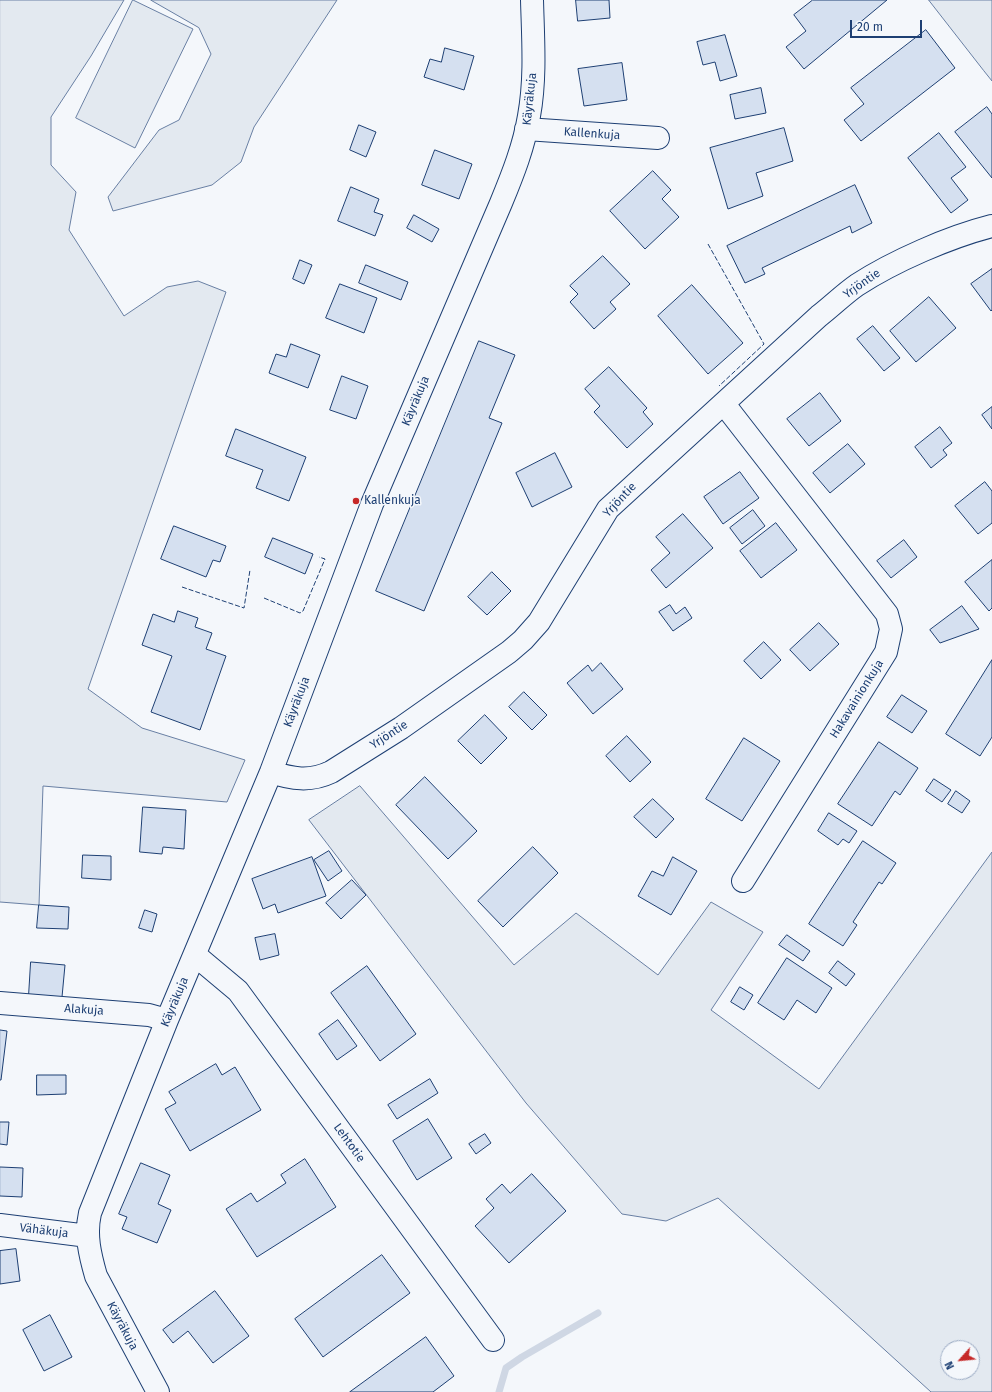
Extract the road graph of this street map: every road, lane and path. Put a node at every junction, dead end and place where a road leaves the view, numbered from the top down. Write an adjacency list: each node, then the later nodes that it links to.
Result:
1 (532, 0): 2 (street, Käyräkuja)
2 (526, 129): 3 (street, Kallenkuja); 6 (street, Käyräkuja)
3 (658, 138)
4 (992, 226): 5 (street, Yrjöntie)
5 (724, 404): 6 (street, Yrjöntie); 7 (street, Hakavainionkuja)
6 (271, 772): 8 (street, Käyräkuja)
7 (743, 881)
8 (195, 955): 10 (street, Käyräkuja); 13 (street, Lehtotie)
9 (0, 1003): 10 (street, Alakuja)
10 (167, 1020): 12 (street, Käyräkuja)
11 (0, 1225): 12 (street, Vähäkuja)
12 (88, 1236): 14 (street, Käyräkuja)
13 (493, 1340)
14 (158, 1392)

